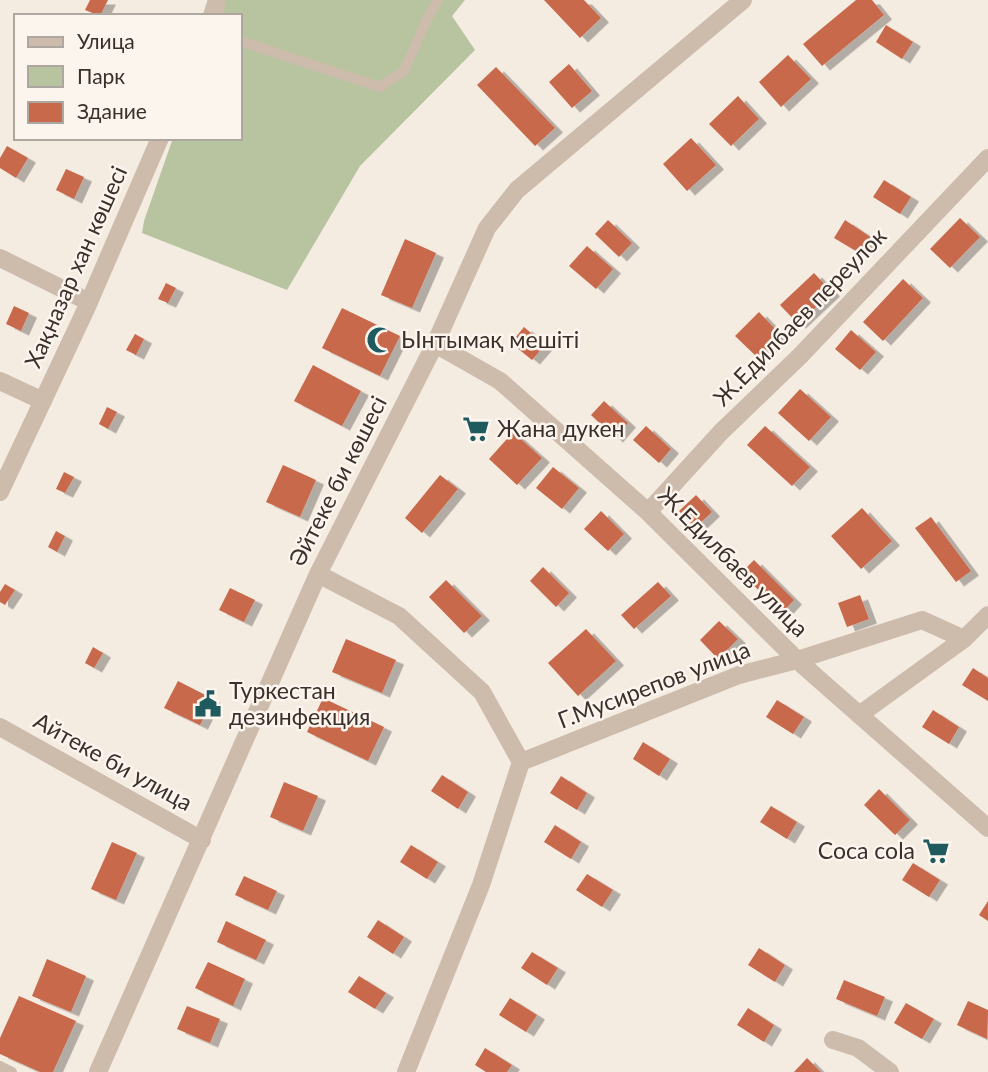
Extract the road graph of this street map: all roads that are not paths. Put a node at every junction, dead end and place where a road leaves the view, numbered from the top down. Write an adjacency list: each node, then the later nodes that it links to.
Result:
1 (438, 0): 3 (lane)
2 (743, 0): 8 (street, Әйтеке би көшесі)
3 (242, 42)
4 (159, 140): 7 (street, Хақназар хан көшесі)
5 (988, 158): 12 (street, Ж.Едилбаев переулок)
6 (0, 258): 7 (street)
7 (89, 302): 10 (street, Хақназар хан көшесі)
8 (435, 344): 12 (street, Ж.Едилбаев улица); 13 (street, Әйтеке би көшесі)
9 (0, 381): 10 (street)
10 (43, 401): 11 (street, Хақназар хан көшесі)
11 (0, 492)
12 (648, 512): 16 (street, Ж.Едилбаев улица)
13 (318, 574): 19 (street); 21 (street, Әйтеке би көшесі)
14 (988, 615): 15 (street)
15 (964, 639): 16 (street, Г.Мусирепов улица); 17 (street)
16 (797, 660): 17 (street, Ж.Едилбаев улица); 19 (street, Г.Мусирепов улица)
17 (859, 715): 20 (street, Ж.Едилбаев улица)
18 (0, 727): 21 (street, Айтеке би улица)
19 (521, 762): 26 (street)
20 (988, 828)
21 (202, 840): 25 (street, Әйтеке би көшесі)
22 (834, 1040): 27 (street)
23 (0, 1066): 24 (lane)
24 (12, 1072)
25 (98, 1072)
26 (406, 1072)
27 (890, 1072)

